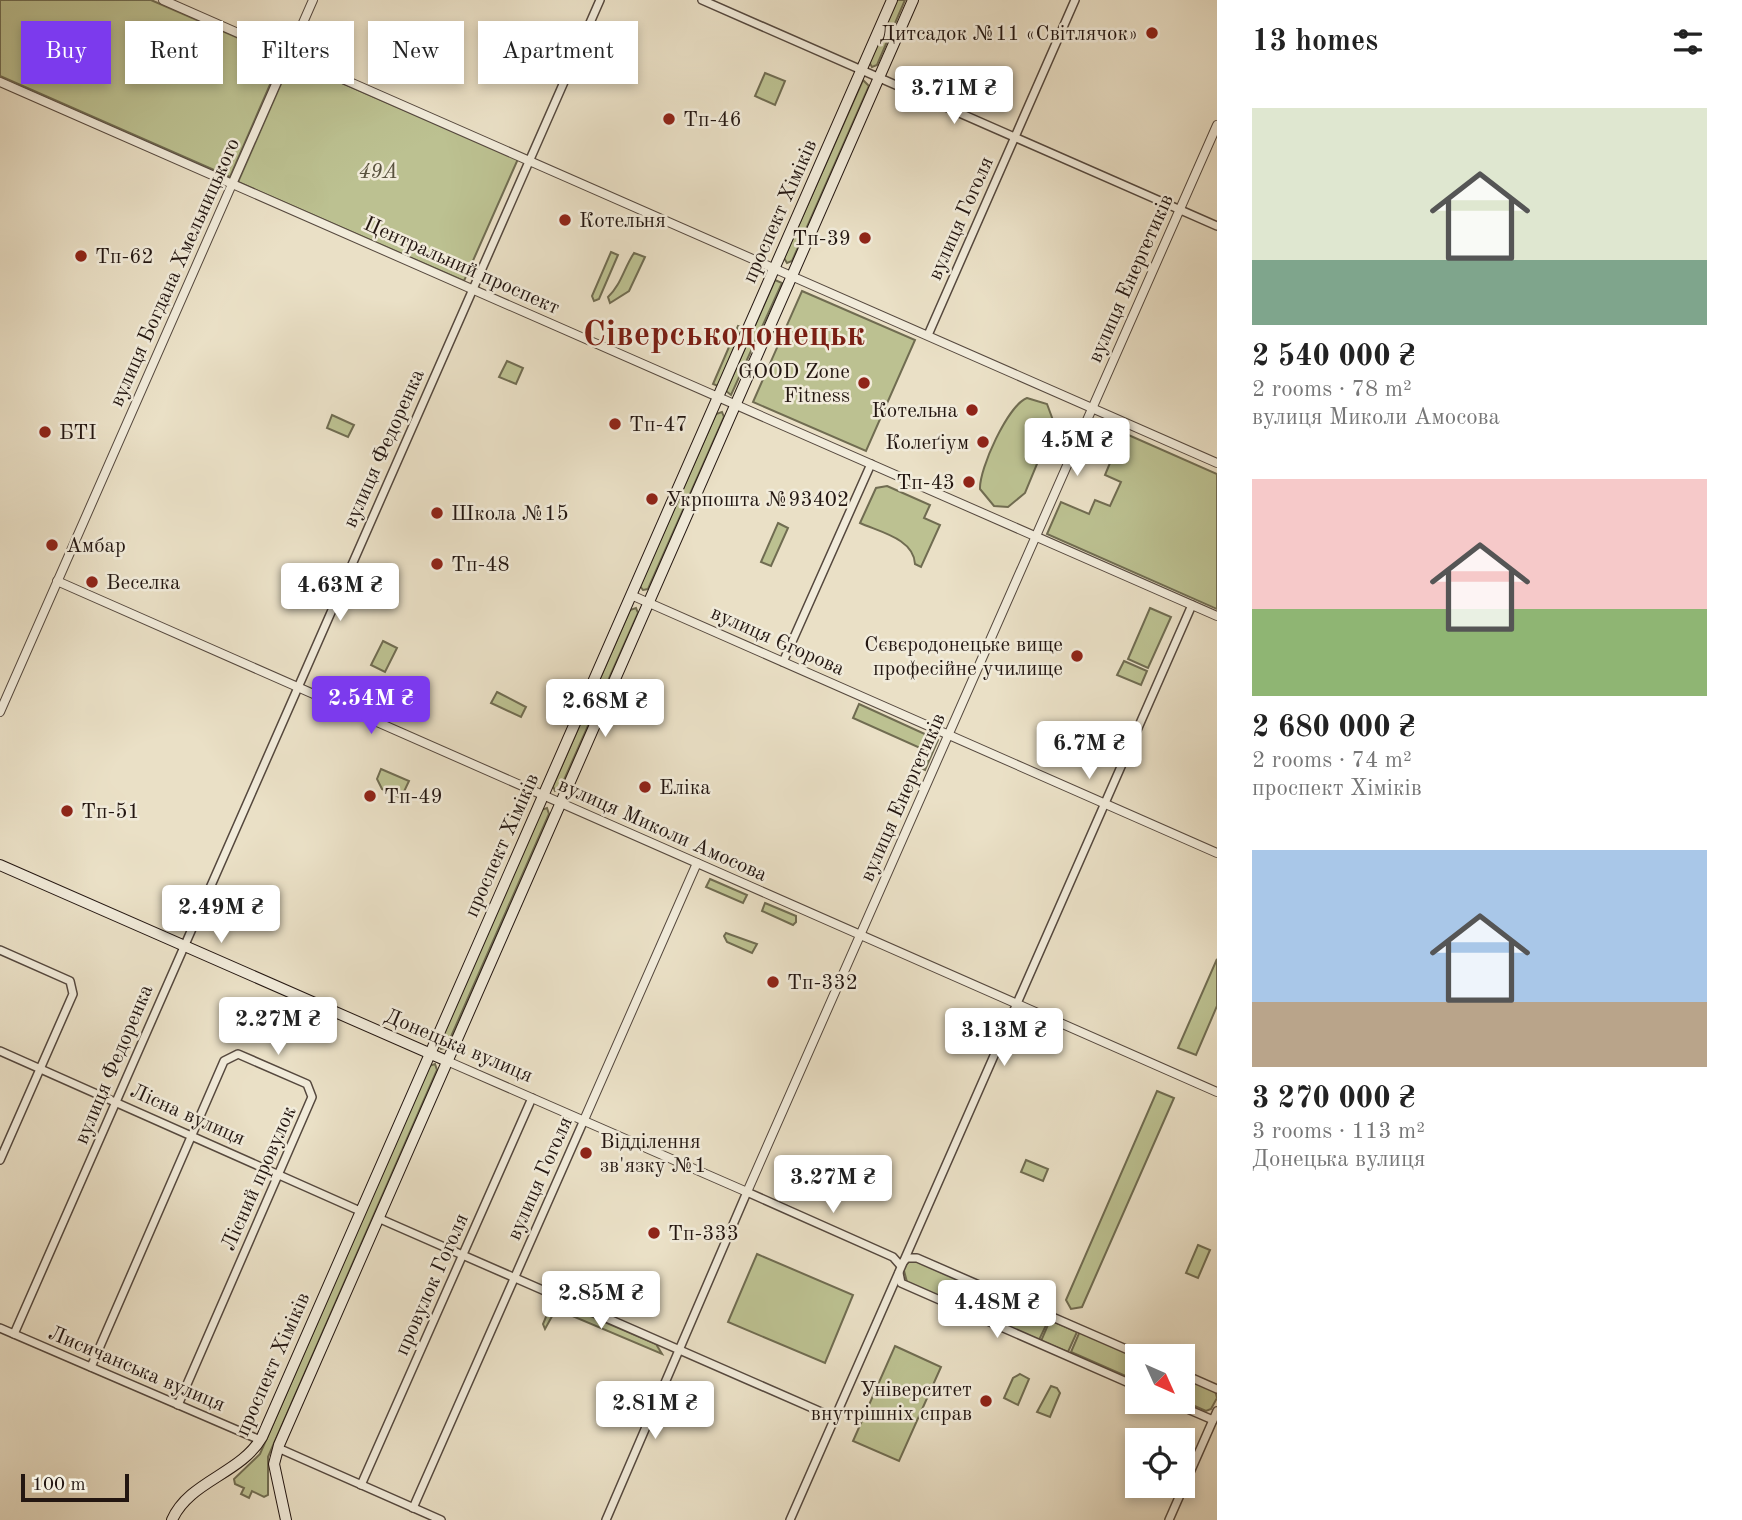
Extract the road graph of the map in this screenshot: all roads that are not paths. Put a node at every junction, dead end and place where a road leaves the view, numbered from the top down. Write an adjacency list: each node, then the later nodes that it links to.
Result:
1 (163, 0): 9 (street)
2 (313, 0): 8 (street, вулиця Богдана Хмельницького)
3 (600, 0): 17 (street, вулиця Федоренка)
4 (702, 0): 10 (street)
5 (892, 0): 10 (main road, проспект Хіміків)
6 (913, 0): 11 (main road, проспект Хіміків)
7 (1075, 0): 16 (street, вулиця Гоголя)
8 (303, 21)
9 (237, 33)
10 (862, 70): 11 (street); 21 (main road, проспект Хіміків)
11 (878, 78): 16 (street); 22 (main road, проспект Хіміків)
12 (0, 82): 18 (street, Центральний проспект)
13 (275, 84): 18 (street, вулиця Богдана Хмельницького)
14 (354, 84): 17 (street)
15 (1217, 125): 19 (street, вулиця Енергетиків)
16 (1015, 138): 19 (street); 24 (street, вулиця Гоголя)
17 (529, 160): 21 (street); 23 (street, вулиця Федоренка)
18 (232, 183): 23 (street, Центральний проспект); 31 (street, вулиця Богдана Хмельницького)
19 (1180, 210): 20 (street); 27 (street, вулиця Енергетиків)
20 (1217, 226)
21 (775, 268): 22 (street); 25 (main road, проспект Хіміків)
22 (792, 275): 24 (street); 26 (main road, проспект Хіміків)
23 (472, 289): 25 (street, Центральний проспект); 37 (street, вулиця Федоренка)
24 (928, 335): 27 (street)
25 (718, 397): 26 (street, Центральний проспект); 32 (main road, проспект Хіміків)
26 (736, 404): 29 (street, Центральний проспект); 33 (main road, проспект Хіміків)
27 (1093, 408): 28 (street); 30 (street, вулиця Енергетиків)
28 (1217, 463)
29 (871, 464): 30 (street, Центральний проспект); 36 (street)
30 (1036, 537): 34 (street, Центральний проспект); 39 (street, вулиця Енергетиків)
31 (57, 581): 37 (street, вулиця Миколи Амосова); 38 (street, вулиця Богдана Хмельницького)
32 (631, 595): 33 (street, вулиця Єгорова); 40 (main road, проспект Хіміків)
33 (648, 603): 36 (street, вулиця Єгорова); 41 (main road, проспект Хіміків)
34 (1192, 605): 35 (street, Центральний проспект); 42 (street)
35 (1217, 616)
36 (783, 662): 39 (street, вулиця Єгорова)
37 (297, 687): 40 (street, вулиця Миколи Амосова); 47 (street, вулиця Федоренка)
38 (0, 712)
39 (949, 735): 42 (street, вулиця Єгорова); 46 (street, вулиця Енергетиків)
40 (543, 796): 41 (street, вулиця Миколи Амосова); 51 (main road, проспект Хіміків)
41 (560, 803): 44 (street, вулиця Миколи Амосова); 52 (main road, проспект Хіміків)
42 (1105, 804): 43 (street, вулиця Єгорова); 49 (street)
43 (1217, 853)
44 (697, 863): 46 (street, вулиця Миколи Амосова); 57 (street, вулиця Гоголя)
45 (0, 865): 47 (main road, Донецька вулиця)
46 (860, 935): 49 (street, вулиця Миколи Амосова); 61 (street, вулиця Енергетиків)
47 (183, 945): 51 (main road, Донецька вулиця); 56 (street, вулиця Федоренка)
48 (0, 950): 53 (street)
49 (1017, 1004): 54 (street, вулиця Миколи Амосова); 65 (street)
50 (0, 1051): 53 (street, Лісна вулиця)
51 (430, 1054): 52 (main road, Донецька вулиця); 62 (main road, проспект Хіміків)
52 (447, 1061): 55 (street, Донецька вулиця); 63 (main road, проспект Хіміків)
53 (41, 1069): 56 (street, Лісна вулиця); 59 (street)
54 (1217, 1091)
55 (532, 1098): 57 (street, Донецька вулиця); 64 (street, провулок Гоголя)
56 (116, 1102): 58 (street, Лісна вулиця); 68 (street, вулиця Федоренка)
57 (584, 1120): 61 (street, Донецька вулиця); 66 (street, вулиця Гоголя)
58 (191, 1135): 60 (street, Лісна вулиця); 60 (street, Лісний провулок); 71 (street, Лісний провулок)
59 (0, 1160)
60 (278, 1174): 62 (street, Лісна вулиця); 75 (street, Лісний провулок)
61 (747, 1192): 65 (street, Донецька вулиця); 70 (street, вулиця Енергетиків)
62 (360, 1211): 80 (main road, проспект Хіміків)
63 (378, 1218): 64 (street); 81 (main road, проспект Хіміків)
64 (463, 1255): 66 (street); 82 (street, провулок Гоголя)
65 (900, 1265): 69 (street); 73 (street, Донецька вулиця); 78 (street)
66 (514, 1278): 70 (street); 83 (street, вулиця Гоголя)
67 (0, 1328): 68 (street, Лисичанська вулиця)
68 (14, 1334): 71 (street, Лисичанська вулиця)
69 (1125, 1349)
70 (679, 1350): 78 (street); 87 (street)
71 (90, 1367): 75 (street, Лисичанська вулиця)
72 (1195, 1379): 74 (street)
73 (1125, 1381)
74 (1217, 1389)
75 (178, 1405): 80 (street, Лисичанська вулиця)
76 (1217, 1411): 79 (street)
77 (1195, 1412): 79 (street)
78 (835, 1418): 88 (street)
79 (1213, 1420): 89 (street)
80 (260, 1440): 84 (main road, проспект Хіміків)
81 (278, 1448): 82 (street); 85 (main road, проспект Хіміків)
82 (361, 1485): 83 (street)
83 (413, 1508): 86 (street)
84 (172, 1520)
85 (286, 1520)
86 (441, 1520)
87 (606, 1520)
88 (790, 1520)
89 (1169, 1520)

